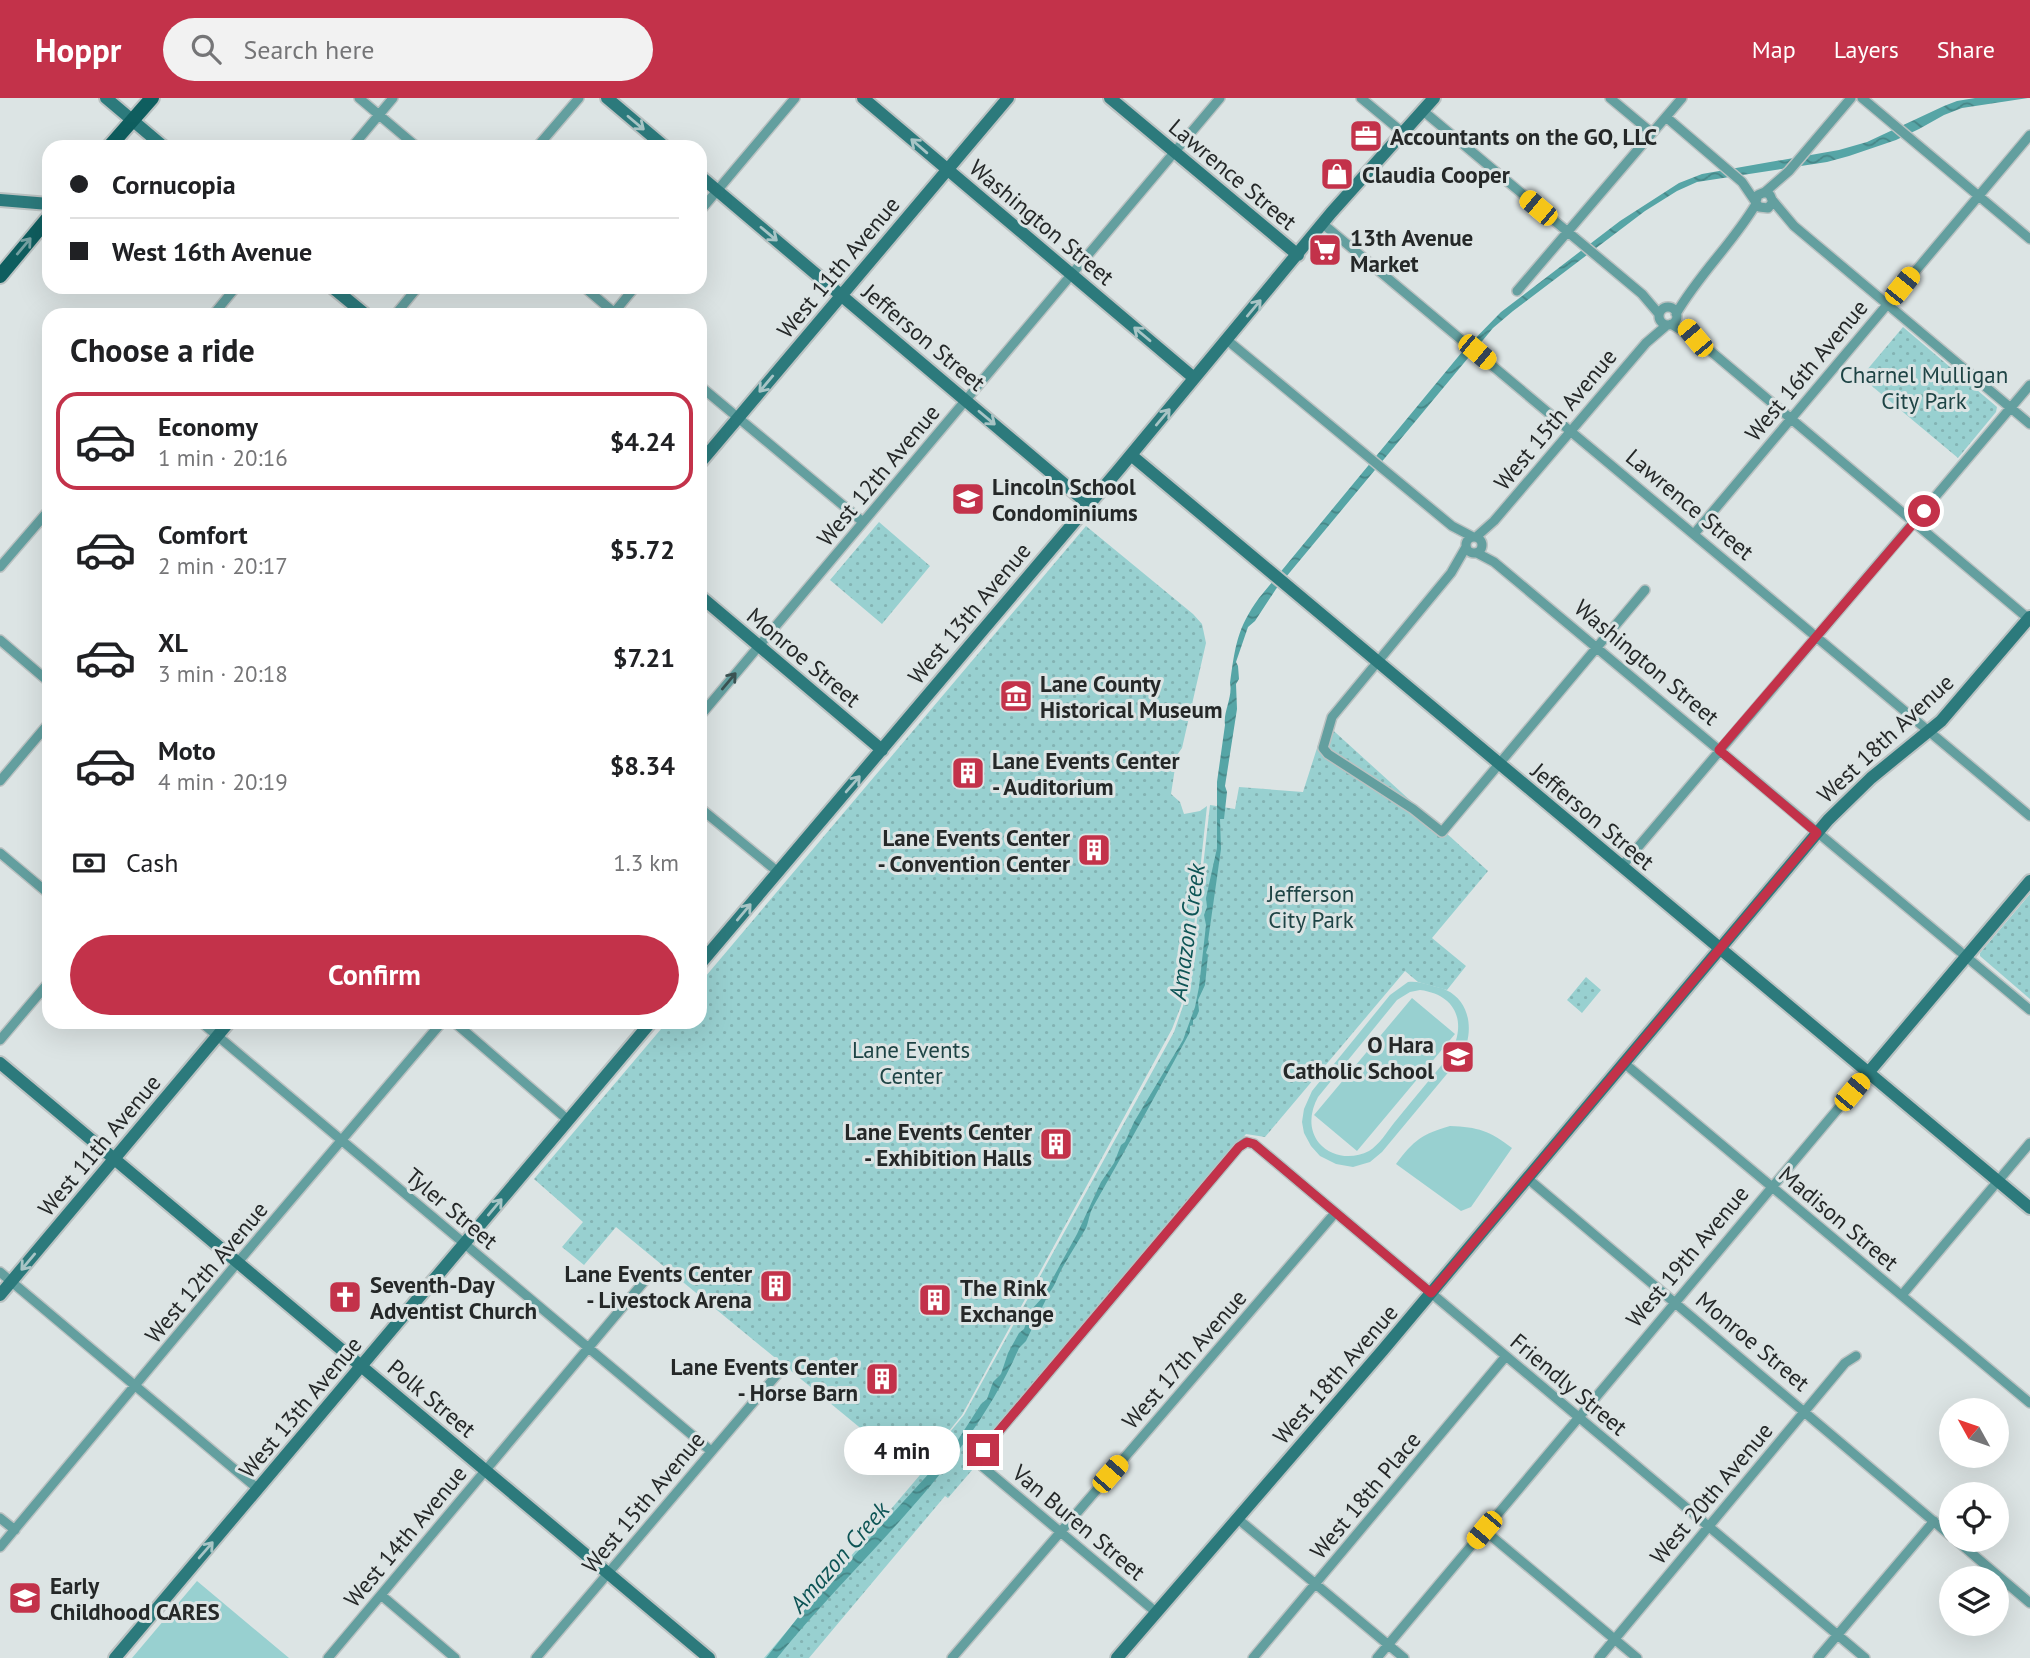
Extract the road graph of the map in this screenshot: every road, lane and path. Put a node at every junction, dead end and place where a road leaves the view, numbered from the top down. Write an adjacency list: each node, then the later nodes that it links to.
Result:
1 (106, 98): 21 (main road)
2 (152, 98): 21 (main road)
3 (359, 98): 19 (street)
4 (393, 98): 19 (street)
5 (579, 98): 29 (street)
6 (607, 98): 30 (main road, one-way to 30)
7 (794, 98): 34 (street)
8 (863, 98): 32 (main road, Washington Street, one-way to 8)
9 (1008, 98): 32 (main road, West 11th Avenue)
10 (1110, 98): 31 (main road, Lawrence Street)
11 (1220, 98): 31 (street, West 12th Avenue)
12 (1361, 98): 22 (street)
13 (1434, 98): 18 (main road, West 13th Avenue)
14 (1610, 98): 23 (street)
15 (1682, 98): 20 (street)
16 (1851, 98): 37 (street, West 15th Avenue)
17 (1862, 98): 35 (street)
18 (1422, 110): 22 (main road, West 13th Avenue); 42 (street)
19 (379, 115): 27 (street); 28 (street)
20 (1666, 117): 23 (street); 37 (street)
21 (133, 120): 25 (main road); 26 (main road)
22 (1402, 132): 40 (main road, West 13th Avenue)
23 (1652, 134): 42 (street)
24 (2030, 135): 35 (street, West 16th Avenue)
25 (116, 140)
26 (156, 140)
27 (358, 140)
28 (409, 140)
29 (543, 140)
30 (657, 140)
31 (1174, 152): 44 (main road, Lawrence Street); 45 (street, West 12th Avenue)
32 (947, 171): 45 (main road, Washington Street); 53 (main road, West 11th Avenue)
33 (707, 182): 34 (main road, Jefferson Street)
34 (717, 191): 39 (street); 53 (main road, Jefferson Street, one-way to 53)
35 (1979, 196): 43 (street); 54 (street, West 16th Avenue)
36 (0, 200): 38 (main road)
37 (1764, 201): 54 (street); 60 (street, West 15th Avenue)
38 (42, 203)
39 (707, 203)
40 (1323, 224): 44 (main road, West 13th Avenue); 70 (street, Lawrence Street)
41 (42, 225): 46 (main road, one-way to 41)
42 (1568, 233): 47 (street); 60 (street)
43 (2030, 239)
44 (1298, 255): 61 (main road, West 13th Avenue, one-way to 44)
45 (1072, 275): 62 (main road, Washington Street, one-way to 45); 65 (street, West 12th Avenue)
46 (0, 276)
47 (1517, 291)
48 (230, 294): 55 (street)
49 (340, 294): 56 (main road)
50 (412, 294): 57 (street)
51 (592, 294): 58 (street)
52 (630, 294): 59 (street)
53 (842, 295): 65 (main road, Jefferson Street); 67 (main road, West 11th Avenue, one-way to 67)
54 (1887, 305): 66 (street); 68 (street, West 16th Avenue)
55 (219, 308)
56 (358, 308)
57 (401, 308)
58 (607, 308)
59 (619, 308)
60 (1668, 316): 68 (street); 70 (street, West 15th Avenue)
61 (1227, 340): 62 (main road, West 13th Avenue); 78 (street, Washington Street)
62 (1194, 379): 72 (main road, West 13th Avenue, one-way to 62)
63 (2030, 385): 66 (street)
64 (707, 392): 67 (street)
65 (966, 400): 73 (main road, Jefferson Street, one-way to 73); 75 (street, West 12th Avenue)
66 (2010, 408): 69 (street); 76 (street)
67 (738, 418): 71 (main road, West 11th Avenue); 75 (street)
68 (1790, 418): 76 (street); 77 (street, West 16th Avenue)
69 (2030, 424)
70 (1571, 431): 77 (street, Lawrence Street); 78 (street, West 15th Avenue)
71 (707, 455)
72 (1131, 455): 73 (main road, West 13th Avenue); 87 (main road, Jefferson Street)
73 (1088, 504): 92 (main road, West 13th Avenue)
74 (42, 518): 79 (street)
75 (863, 522): 85 (street, West 12th Avenue)
76 (1914, 522): 82 (street); 83 (street)
77 (1694, 534): 83 (street, Lawrence Street)
78 (1475, 545): 86 (street, Washington Street); 87 (street, West 15th Avenue)
79 (0, 567)
80 (1645, 590): 86 (street)
81 (707, 602): 85 (main road, Monroe Street)
82 (2029, 619): 91 (main road, West 18th Avenue)
83 (1816, 636): 91 (street, Lawrence Street); 93 (street)
84 (0, 640): 88 (street)
85 (759, 646): 89 (street, West 12th Avenue, one-way to 85); 92 (main road, Monroe Street)
86 (1597, 647): 93 (street, Washington Street); 94 (street)
87 (1378, 662): 94 (main road, Jefferson Street); 94 (street, West 15th Avenue)
88 (42, 676)
89 (707, 708)
90 (42, 731): 95 (street)
91 (1930, 731): 97 (street, Lawrence Street); 98 (main road, West 18th Avenue)
92 (881, 750): 101 (main road, West 13th Avenue, one-way to 92)
93 (1719, 750): 98 (street, Washington Street); 100 (street)
94 (1499, 764): 100 (main road, Jefferson Street)
95 (0, 781)
96 (707, 813): 101 (street)
97 (2030, 816)
98 (1817, 833): 104 (main road, West 18th Avenue); 106 (street, Washington Street)
99 (0, 853): 103 (street)
100 (1622, 866): 104 (main road, Jefferson Street)
101 (778, 872): 105 (main road, West 13th Avenue, one-way to 101)
102 (2030, 881): 106 (main road, West 19th Avenue)
103 (42, 888)
104 (1720, 948): 117 (main road, West 18th Avenue); 118 (main road, Jefferson Street)
105 (707, 956)
106 (1966, 957): 108 (street, Washington Street); 118 (main road, West 19th Avenue)
107 (42, 990): 115 (street)
108 (2030, 1010)
109 (210, 1029): 114 (street, Tyler Street)
110 (224, 1029): 114 (main road, West 11th Avenue)
111 (436, 1029): 120 (street, West 12th Avenue)
112 (462, 1029): 119 (street)
113 (645, 1029): 119 (main road, West 13th Avenue)
114 (218, 1036): 120 (street, Tyler Street); 122 (main road, West 11th Avenue)
115 (0, 1040)
116 (0, 1063): 122 (main road, Polk Street)
117 (1623, 1063): 123 (main road, West 18th Avenue); 125 (street, Madison Street)
118 (1868, 1073): 124 (main road, Jefferson Street); 125 (street, West 19th Avenue)
119 (569, 1120): 128 (main road, West 13th Avenue, one-way to 119)
120 (341, 1140): 128 (street, Tyler Street); 129 (street, West 12th Avenue)
121 (2030, 1143): 124 (street)
122 (114, 1159): 129 (main road, Polk Street); 132 (main road, West 11th Avenue, one-way to 132)
123 (1527, 1178): 133 (main road, West 18th Avenue); 136 (street, Monroe Street)
124 (1998, 1181): 126 (main road, Jefferson Street); 135 (street)
125 (1772, 1187): 135 (street, Madison Street); 136 (street, West 19th Avenue)
126 (2030, 1208)
127 (1335, 1213): 133 (street, Friendly Street); 147 (street, Friendly Street); 157 (street, West 17th Avenue)
128 (465, 1243): 137 (street, Tyler Street); 140 (main road, West 13th Avenue)
129 (238, 1262): 140 (main road, Polk Street); 142 (street, West 12th Avenue)
130 (0, 1272): 132 (street)
131 (647, 1278): 137 (street, West 14th Avenue)
132 (11, 1281): 134 (main road, West 11th Avenue); 142 (street)
133 (1431, 1293): 138 (street, Friendly Street); 151 (main road, West 18th Avenue)
134 (0, 1295)
135 (1902, 1296): 143 (street, Madison Street)
136 (1675, 1303): 144 (street, Monroe Street); 145 (street, West 19th Avenue)
137 (589, 1347): 146 (street, Tyler Street); 148 (street, West 14th Avenue)
138 (1506, 1356): 145 (street, Friendly Street); 161 (street, West 18th Place)
139 (1856, 1356): 144 (street, West 20th Avenue)
140 (362, 1367): 148 (main road, Polk Street); 149 (main road, West 13th Avenue)
141 (780, 1371): 146 (street, West 15th Avenue)
142 (136, 1386): 149 (street); 155 (street, West 12th Avenue)
143 (2030, 1403)
144 (1804, 1412): 152 (street, Monroe Street); 154 (street, West 20th Avenue)
145 (1579, 1417): 154 (street, Friendly Street); 156 (street, West 19th Avenue)
146 (711, 1451): 160 (street, West 15th Avenue)
147 (979, 1459): 157 (street, Van Buren Street)
148 (485, 1470): 160 (main road, Polk Street); 162 (street, West 14th Avenue)
149 (258, 1489): 168 (main road, West 13th Avenue, one-way to 149)
150 (0, 1518): 155 (street)
151 (1238, 1519): 161 (street); 164 (main road, West 18th Avenue)
152 (1934, 1521): 153 (street, Monroe Street); 165 (street)
153 (1939, 1525)
154 (1709, 1527): 165 (street, Friendly Street); 166 (street, West 20th Avenue)
155 (15, 1530): 158 (street, West 12th Avenue)
156 (1484, 1530): 166 (street); 167 (street, West 19th Avenue)
157 (1060, 1532): 164 (street, Van Buren Street); 173 (street, West 17th Avenue)
158 (0, 1547)
159 (1970, 1552): 163 (street)
160 (608, 1573): 171 (street, West 15th Avenue); 172 (main road, Polk Street)
161 (1315, 1584): 167 (street); 175 (street, West 18th Place)
162 (381, 1595): 169 (street, West 14th Avenue); 170 (street)
163 (2030, 1602)
164 (1157, 1613): 174 (main road, West 18th Avenue)
165 (1838, 1635): 180 (street); 181 (street, Friendly Street)
166 (1615, 1639): 178 (street, West 20th Avenue); 179 (street)
167 (1388, 1645): 176 (street, West 19th Avenue); 177 (street)
168 (115, 1658)
169 (328, 1658)
170 (455, 1658)
171 (536, 1658)
172 (709, 1658)
173 (952, 1658)
174 (1117, 1658)
175 (1253, 1658)
176 (1377, 1658)
177 (1404, 1658)
178 (1599, 1658)
179 (1637, 1658)
180 (1818, 1658)
181 (1865, 1658)

